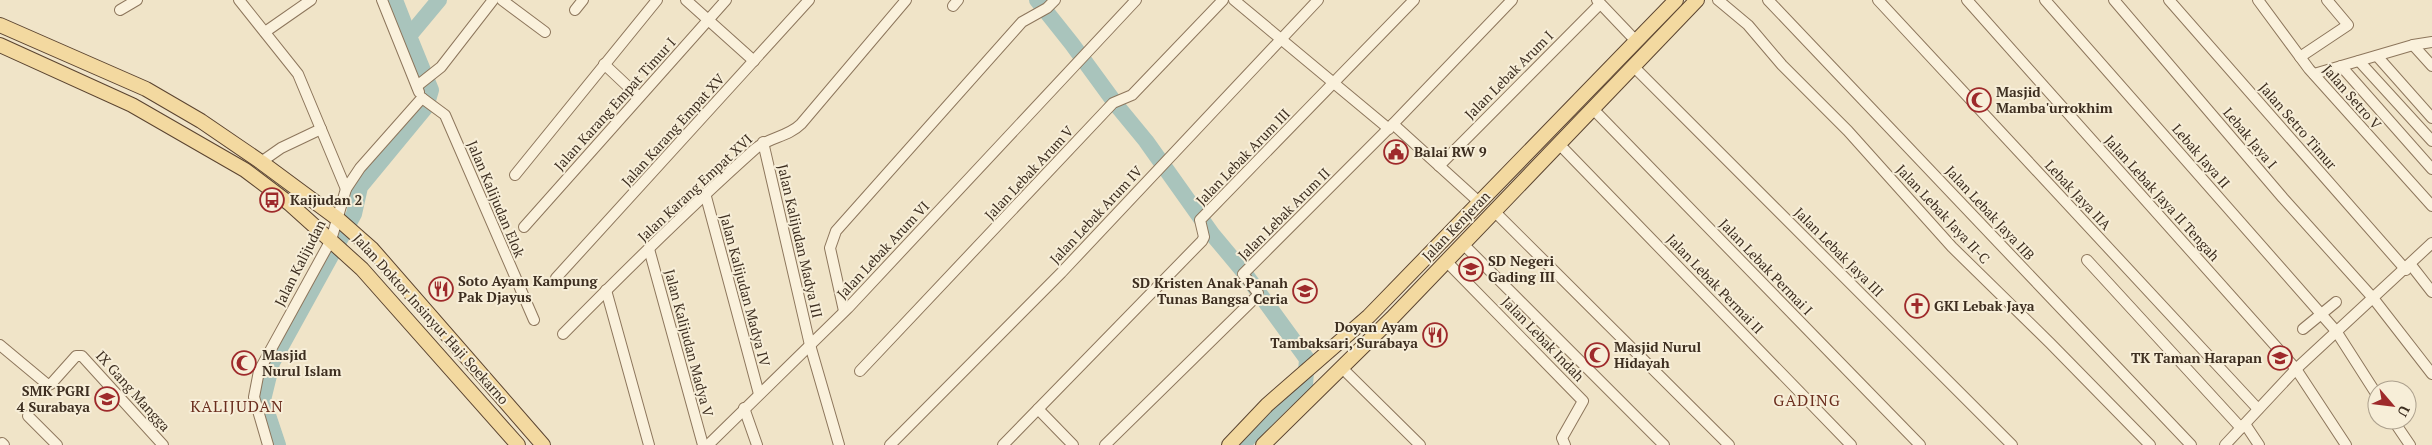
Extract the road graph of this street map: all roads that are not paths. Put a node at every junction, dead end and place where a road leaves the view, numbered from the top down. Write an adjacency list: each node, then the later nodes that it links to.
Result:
1 (137, 0): 32 (street)
2 (240, 0): 36 (street)
3 (311, 0): 36 (street)
4 (382, 0): 52 (street)
5 (493, 0): 52 (street)
6 (502, 0): 37 (street)
7 (583, 0): 33 (street)
8 (657, 0): 47 (street)
9 (686, 0): 34 (street)
10 (726, 0): 34 (street, Jalan Karang Empat Timur I)
11 (809, 0): 45 (street, Jalan Karang Empat XV)
12 (906, 0): 61 (street, Jalan Karang Empat XVI)
13 (1055, 0): 90 (street, Jalan Lebak Arum VI)
14 (1136, 0): 90 (street, Jalan Lebak Arum VI)
15 (1223, 0): 100 (street, Jalan Lebak Arum V)
16 (1234, 0): 38 (street)
17 (1318, 0): 38 (street, Jalan Lebak Arum IV)
18 (1414, 0): 53 (street, Jalan Lebak Arum III)
19 (1512, 0): 58 (street, Jalan Lebak Arum II)
20 (1676, 0): 39 (main road, Jalan Kenjeran)
21 (1697, 0): 48 (main road, Jalan Kenjeran)
22 (1718, 0): 133 (street, Jalan Lebak Jaya II-C)
23 (1768, 0): 134 (street, Jalan Lebak Jaya IIB)
24 (1878, 0): 106 (street, Lebak Jaya IIA)
25 (1967, 0): 99 (street, Jalan Lebak Jaya II Tengah)
26 (2045, 0): 91 (street, Lebak Jaya II)
27 (2114, 0): 88 (street, Lebak Jaya I)
28 (2169, 0): 84 (street, Jalan Setro Timur)
29 (2258, 0): 44 (street, Jalan Setro V)
30 (2327, 0): 44 (street)
31 (1599, 2): 39 (street); 67 (street, Jalan Lebak Arum I)
32 (120, 10)
33 (575, 10)
34 (708, 20): 45 (street); 54 (street, Jalan Karang Empat Timur I)
35 (0, 25): 65 (main road, Jalan Doktor Insinyur Haji Soekarno)
36 (265, 32): 59 (street)
37 (544, 32)
38 (1280, 39): 53 (street); 120 (street, Jalan Lebak Arum IV)
39 (1636, 41): 63 (main road, Jalan Kenjeran)
40 (2432, 42): 42 (street)
41 (0, 45): 79 (main road, Jalan Doktor Insinyur Haji Soekarno)
42 (2413, 45): 43 (street); 50 (street)
43 (2378, 56): 46 (street); 57 (street)
44 (2300, 57): 51 (street, Jalan Setro V)
45 (754, 61): 85 (street, Jalan Karang Empat XV)
46 (2358, 62): 49 (street); 60 (street)
47 (604, 64): 54 (street); 69 (street)
48 (1633, 66): 56 (main road, Jalan Kenjeran); 132 (street, Jalan Lebak Jaya III)
49 (2341, 66): 51 (street); 68 (street)
50 (2432, 66)
51 (2314, 74): 74 (street, Jalan Setro V)
52 (424, 82): 55 (street)
53 (1334, 82): 58 (street); 105 (street, Jalan Lebak Arum III)
54 (639, 97): 77 (street, Jalan Karang Empat Timur I)
55 (424, 99): 71 (street, Jalan Kalijudan); 92 (street, Jalan Kalijudan Elok)
56 (1592, 108): 62 (main road, Jalan Kenjeran); 131 (street, Jalan Lebak Permai I)
57 (2432, 118)
58 (1391, 127): 67 (street); 123 (street, Jalan Lebak Arum II)
59 (320, 129): 65 (street); 71 (street)
60 (2432, 141)
61 (763, 142): 72 (street, Jalan Karang Empat XVI); 97 (street, Jalan Kalijudan Madya III)
62 (1558, 142): 64 (main road, Jalan Kenjeran); 130 (street, Jalan Lebak Permai II)
63 (1531, 148): 64 (main road); 66 (main road, Jalan Kenjeran)
64 (1542, 160): 70 (main road, Jalan Kenjeran)
65 (261, 162): 76 (main road, Jalan Doktor Insinyur Haji Soekarno)
66 (1516, 164): 70 (main road); 73 (main road, Jalan Kenjeran)
67 (1439, 166): 73 (street)
68 (2432, 169)
69 (515, 175)
70 (1527, 175): 75 (main road, Jalan Kenjeran)
71 (346, 189): 76 (street, Jalan Kalijudan)
72 (705, 194): 81 (street, Jalan Karang Empat XVI); 103 (street, Jalan Kalijudan Madya IV)
73 (1479, 202): 124 (main road, Jalan Kenjeran)
74 (2432, 206)
75 (1494, 210): 78 (main road, Jalan Kenjeran); 129 (street)
76 (340, 221): 79 (street, Jalan Kalijudan); 114 (main road, Jalan Doktor Insinyur Haji Soekarno)
77 (524, 227)
78 (1463, 244): 83 (main road, Jalan Kenjeran); 128 (street)
79 (336, 245): 112 (street, Jalan Kalijudan); 113 (main road, Jalan Doktor Insinyur Haji Soekarno)
80 (2431, 248): 84 (street)
81 (649, 249): 86 (street, Jalan Karang Empat XVI); 116 (street, Jalan Kalijudan Madya V)
82 (2087, 260): 108 (street)
83 (1446, 261): 98 (main road, Jalan Kenjeran); 127 (street, Jalan Lebak Indah)
84 (2408, 267): 87 (street, Jalan Setro Timur); 88 (street)
85 (556, 278)
86 (606, 290): 95 (street, Jalan Karang Empat XVI); 115 (street)
87 (2432, 292)
88 (2371, 295): 94 (street); 101 (street, Lebak Jaya I)
89 (2336, 302): 91 (street)
90 (844, 311): 97 (street)
91 (2321, 314): 93 (street); 94 (street, Lebak Jaya II)
92 (534, 320)
93 (2304, 329)
94 (2336, 331): 99 (street); 102 (street, Lebak Jaya II)
95 (563, 334)
96 (0, 345): 111 (street, IX Gang Mangga)
97 (810, 346): 103 (street); 119 (street, Jalan Kalijudan Madya III)
98 (1342, 368): 125 (main road, Jalan Kenjeran); 126 (street)
99 (2296, 369): 106 (street); 137 (street, Jalan Lebak Jaya II Tengah)
100 (860, 371)
101 (2432, 374)
102 (2367, 380)
103 (759, 394): 104 (street)
104 (744, 408): 117 (street); 118 (street)
105 (1038, 409): 121 (street, Jalan Lebak Arum III); 122 (street)
106 (2258, 409): 108 (street)
107 (28, 416): 110 (street)
108 (2243, 426): 135 (street); 136 (street)
109 (2400, 430): 138 (street)
110 (57, 445)
111 (164, 445)
112 (268, 445)
113 (518, 445)
114 (543, 445)
115 (649, 445)
116 (703, 445)
117 (708, 445)
118 (758, 445)
119 (840, 445)
120 (890, 445)
121 (1003, 445)
122 (1073, 445)
123 (1105, 445)
124 (1229, 445)
125 (1263, 445)
126 (1420, 445)
127 (1565, 445)
128 (1664, 445)
129 (1729, 445)
130 (1851, 445)
131 (1920, 445)
132 (2012, 445)
133 (2150, 445)
134 (2191, 445)
135 (2226, 445)
136 (2259, 445)
137 (2346, 445)
138 (2410, 445)

